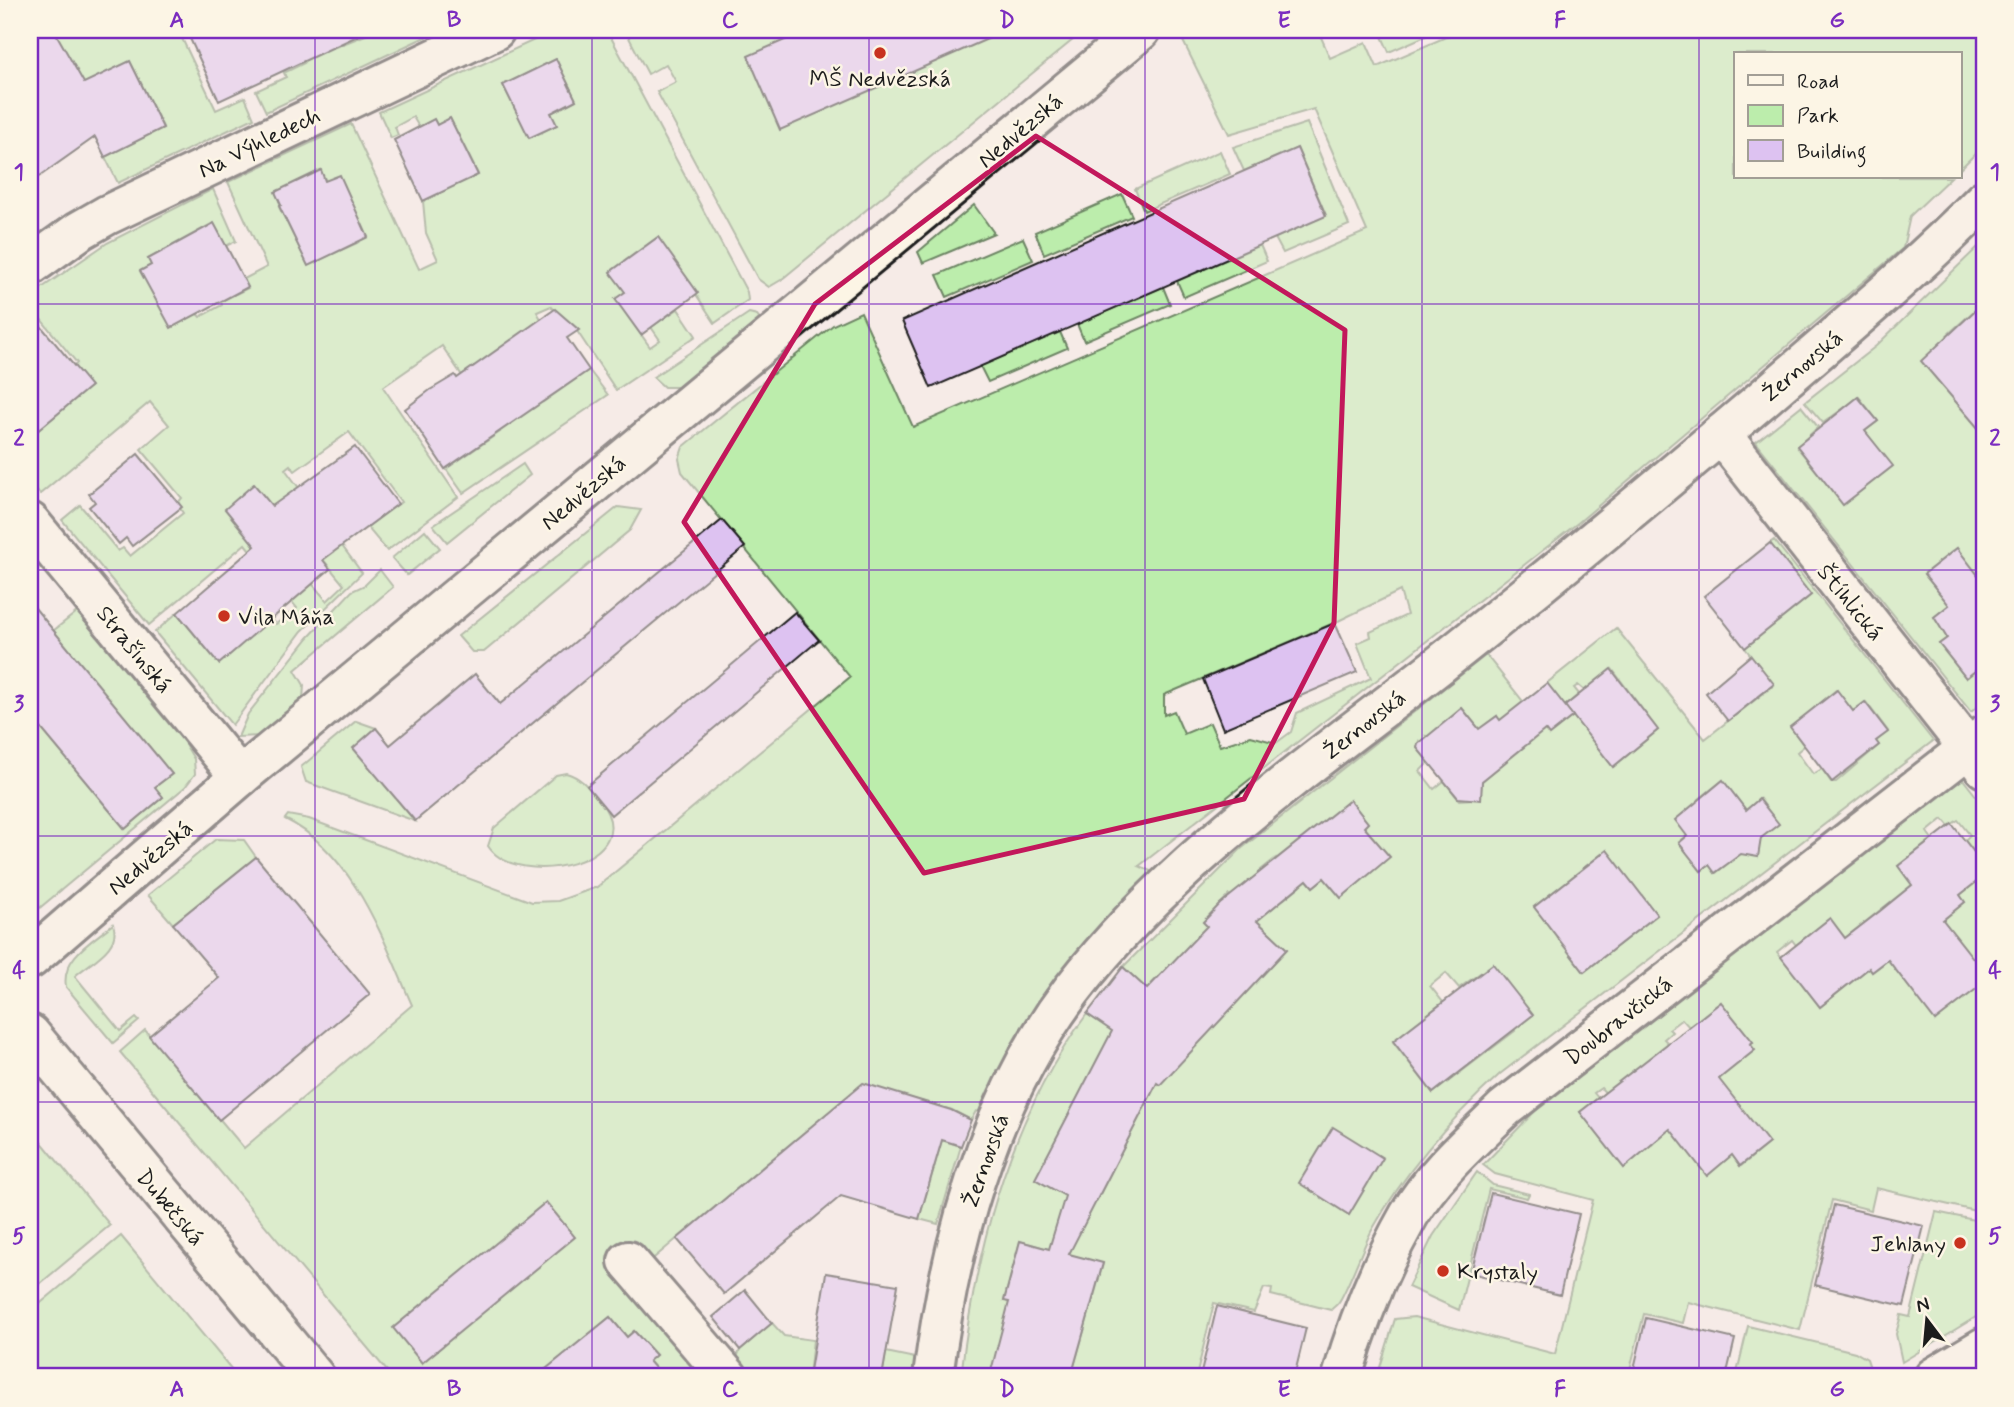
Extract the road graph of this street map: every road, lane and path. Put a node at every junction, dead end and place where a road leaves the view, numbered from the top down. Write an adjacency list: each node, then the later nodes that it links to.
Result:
1 (495, 30): 4 (street, Na Výhledech)
2 (1141, 30): 8 (street, Nedvězská)
3 (1984, 200): 5 (street, Žernovská)
4 (30, 266)
5 (1721, 434): 7 (street, Štíhlická); 15 (street, Žernovská)
6 (30, 522): 8 (street, Strašínská)
7 (1979, 751): 16 (street, Doubravčická)
8 (240, 777): 9 (street, Nedvězská)
9 (30, 959)
10 (30, 1034): 13 (street, Dubečská)
11 (628, 1261): 14 (street)
12 (1984, 1347): 17 (street)
13 (315, 1377)
14 (728, 1377)
15 (933, 1377)
16 (1342, 1377)
17 (1934, 1377)

